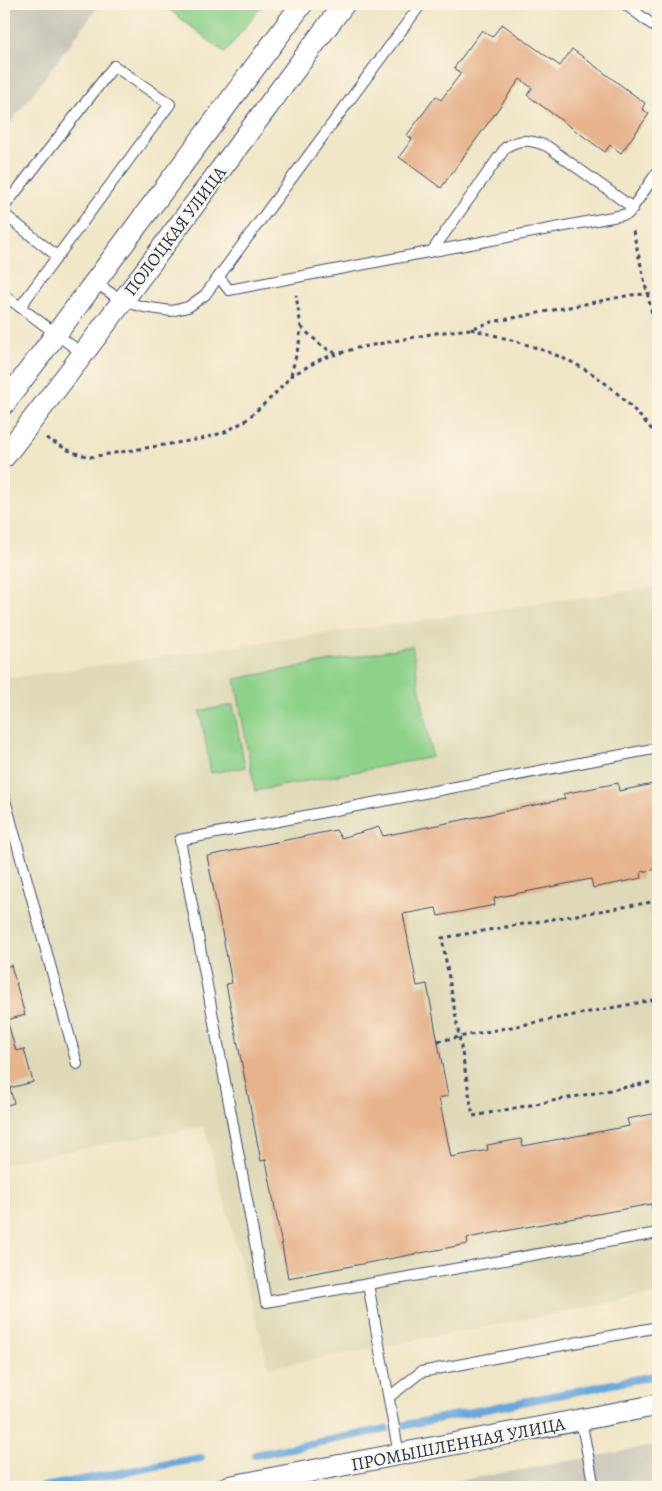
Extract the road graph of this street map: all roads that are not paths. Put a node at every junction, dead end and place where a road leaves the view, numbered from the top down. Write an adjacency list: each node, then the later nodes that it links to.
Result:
1 (302, 4): 13 (street, ПОЛОЦКАЯ УЛИЦА)
2 (344, 4): 15 (street, ПОЛОЦКАЯ УЛИЦА)
3 (421, 4): 12 (lane)
4 (625, 4): 5 (lane)
5 (658, 28)
6 (658, 171): 8 (lane)
7 (4, 207): 11 (lane)
8 (631, 211): 10 (lane); 10 (lane)
9 (4, 214): 11 (lane)
10 (432, 252): 12 (lane)
11 (57, 256): 16 (lane)
12 (219, 277): 15 (lane)
13 (95, 282): 15 (lane); 17 (street, ПОЛОЦКАЯ УЛИЦА)
14 (4, 295): 16 (lane)
15 (122, 301): 18 (street, ПОЛОЦКАЯ УЛИЦА)
16 (20, 307): 17 (lane)
17 (56, 334): 18 (lane); 19 (street, ПОЛОЦКАЯ УЛИЦА)
18 (82, 354): 20 (street, ПОЛОЦКАЯ УЛИЦА)
19 (4, 404)
20 (4, 457)
21 (658, 748): 25 (lane)
22 (4, 796): 23 (lane)
23 (77, 1064)
24 (658, 1233): 25 (lane)
25 (368, 1284): 27 (lane)
26 (658, 1327): 27 (lane)
27 (389, 1397): 30 (lane)
28 (658, 1405): 29 (street, ПРОМЫШЛЕННАЯ УЛИЦА)
29 (581, 1420): 30 (street, ПРОМЫШЛЕННАЯ УЛИЦА); 33 (lane)
30 (399, 1455): 31 (street, ПРОМЫШЛЕННАЯ УЛИЦА)
31 (257, 1485): 32 (street, ПРОМЫШЛЕННАЯ УЛИЦА)
32 (227, 1487)
33 (594, 1487)

